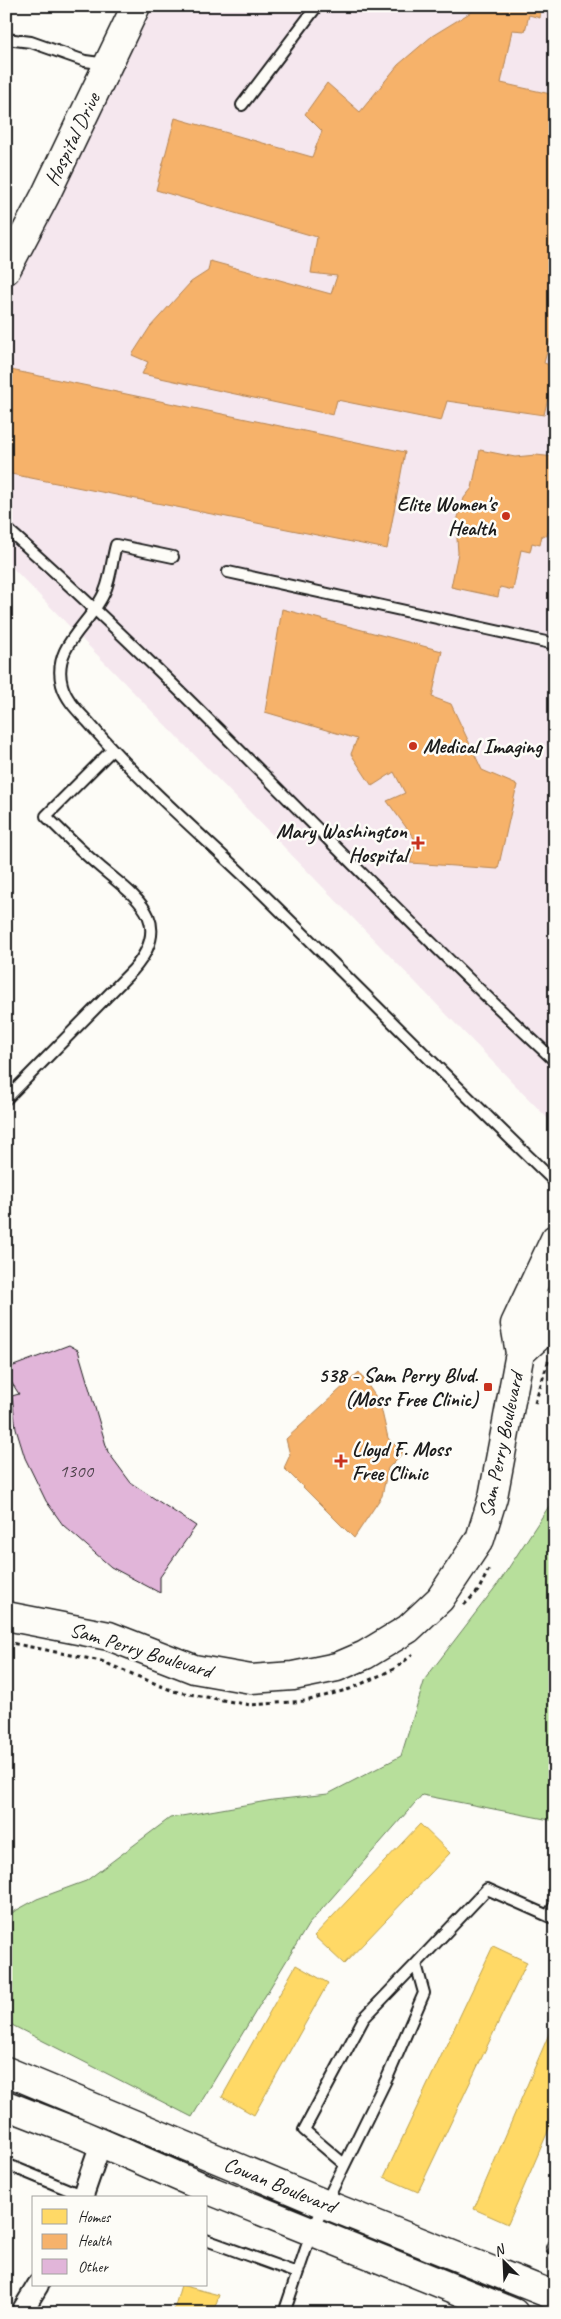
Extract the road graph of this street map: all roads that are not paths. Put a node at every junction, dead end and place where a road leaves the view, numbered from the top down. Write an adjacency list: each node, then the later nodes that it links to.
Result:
1 (136, 6): 4 (street, Hospital Drive)
2 (317, 6): 5 (lane)
3 (6, 40): 4 (lane)
4 (108, 64): 6 (street, Hospital Drive)
5 (242, 105)
6 (6, 270)
7 (6, 528): 10 (lane)
8 (173, 558): 10 (lane)
9 (228, 572): 11 (lane)
10 (94, 610): 12 (lane); 13 (lane)
11 (555, 644)
12 (112, 750): 14 (lane); 15 (lane)
13 (555, 1061)
14 (6, 1099)
15 (555, 1182)
16 (555, 1239): 18 (street, Sam Perry Boulevard)
17 (555, 1302): 18 (street, Sam Perry Boulevard)
18 (520, 1353): 19 (street, Sam Perry Boulevard)
19 (6, 1616)
20 (555, 1905): 21 (lane)
21 (551, 1918): 22 (lane)
22 (416, 1964): 27 (lane); 27 (lane)
23 (6, 2070): 30 (street, Cowan Boulevard)
24 (6, 2105): 25 (street, Cowan Boulevard)
25 (101, 2143): 29 (street); 31 (street, Cowan Boulevard)
26 (6, 2164): 28 (lane)
27 (344, 2164): 30 (lane)
28 (83, 2196)
29 (85, 2196)
30 (324, 2204): 31 (lane); 35 (street, Cowan Boulevard)
31 (312, 2231): 33 (lane); 38 (street, Cowan Boulevard)
32 (208, 2241): 33 (lane)
33 (296, 2273): 37 (lane)
34 (37, 2286): 36 (street)
35 (555, 2296)
36 (21, 2313)
37 (284, 2313)
38 (514, 2313)

